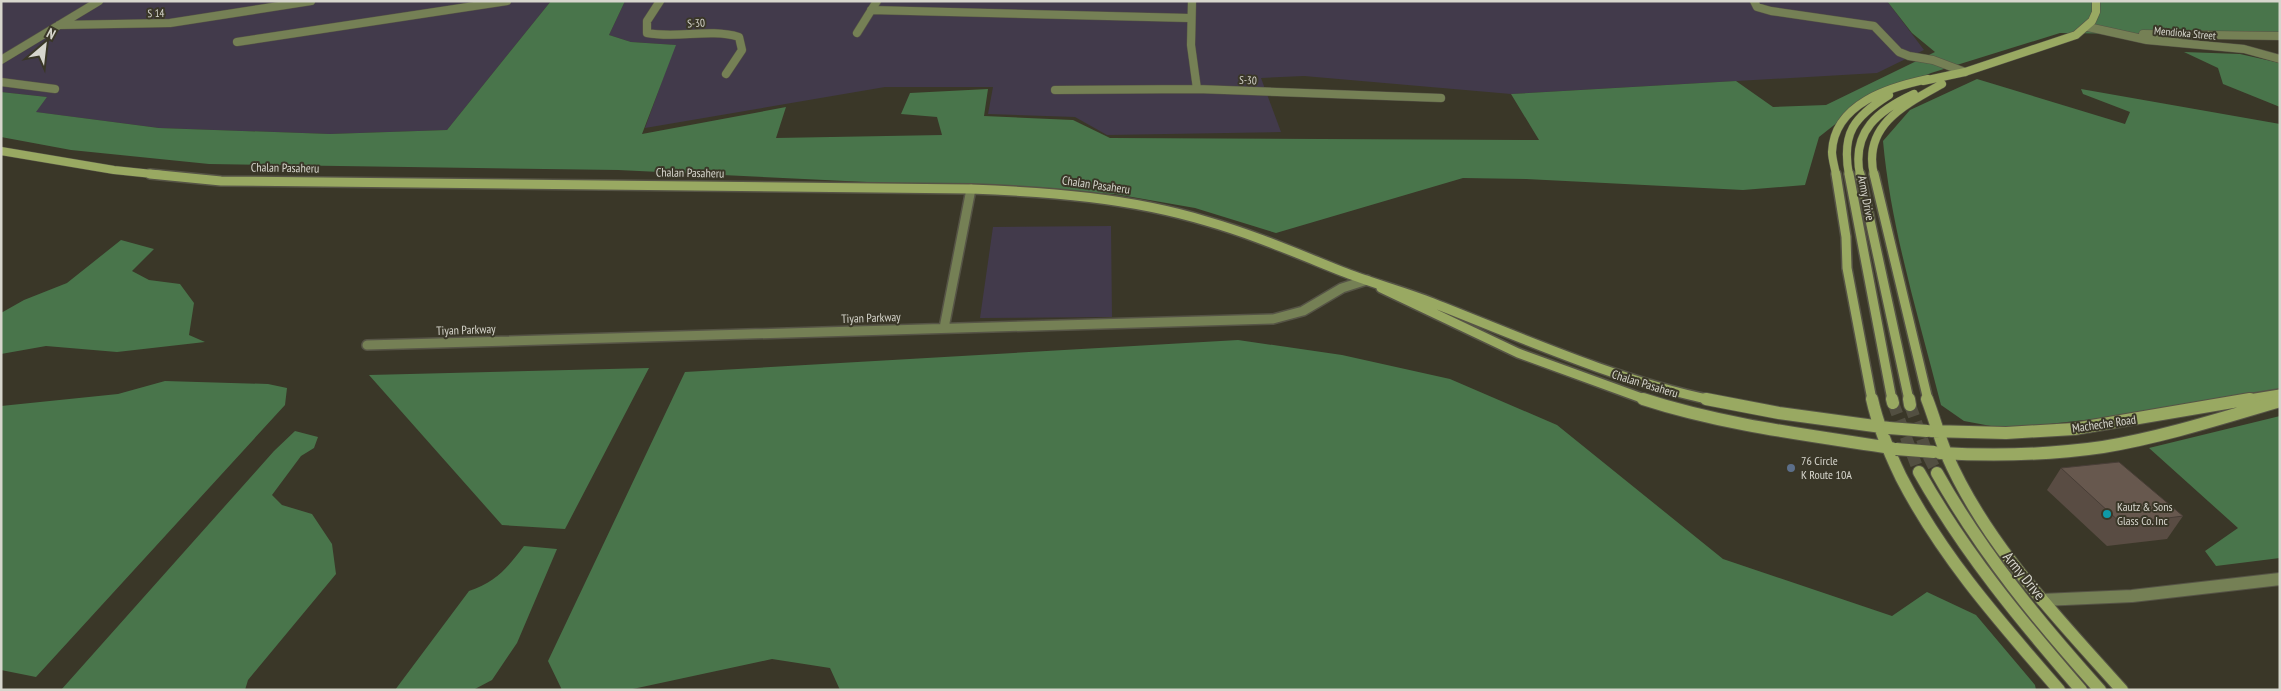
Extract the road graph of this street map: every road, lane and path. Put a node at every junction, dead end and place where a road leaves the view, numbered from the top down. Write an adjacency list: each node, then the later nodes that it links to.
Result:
1 (99, 1): 11 (street)
2 (311, 1): 11 (street, S 14)
3 (507, 1): 16 (street)
4 (660, 1): 20 (street, S-30)
5 (877, 1): 9 (street)
6 (1192, 1): 10 (street)
7 (1754, 1): 19 (street)
8 (2096, 1): 12 (main road)
9 (871, 10): 10 (street); 13 (street)
10 (1189, 18): 25 (street)
11 (59, 24): 18 (street)
12 (2088, 27): 14 (street, Mendioka Street); 19 (main road, Army Drive)
13 (857, 33)
14 (2127, 36): 15 (street); 17 (street, Mendioka Street)
15 (2280, 36)
16 (236, 42)
17 (2280, 59)
18 (1, 60)
19 (1965, 72): 21 (main road, Army Drive); 23 (main road, Army Drive)
20 (726, 74)
21 (1928, 79): 35 (main road, Army Drive); 37 (main road)
22 (1, 82): 24 (street)
23 (1942, 84): 36 (main road, Army Drive); 38 (main road)
24 (55, 89)
25 (1197, 89): 26 (street, S-30); 27 (street, S-30)
26 (1055, 90)
27 (1441, 98)
28 (1, 151): 29 (main road, Chalan Pasaheru)
29 (972, 189): 30 (main road, Chalan Pasaheru); 31 (street)
30 (1367, 280): 31 (street, Tiyan Parkway); 37 (main road, Chalan Pasaheru); 39 (main road, Chalan Pasaheru)
31 (944, 328): 32 (street, Tiyan Parkway)
32 (367, 345)
33 (2280, 394): 38 (main road, Macheche Road)
34 (2280, 401): 40 (main road, Macheche Road)
35 (1893, 403)
36 (1910, 405)
37 (1884, 427): 38 (main road, Chalan Pasaheru, bridge); 39 (main road)
38 (1932, 431): 40 (main road)
39 (1891, 448): 40 (main road, Chalan Pasaheru, bridge); 45 (main road)
40 (1940, 453): 44 (main road)
41 (1919, 472): 46 (main road)
42 (1936, 474): 47 (main road, Army Drive)
43 (2280, 579): 44 (street)
44 (2042, 600): 48 (main road)
45 (2059, 690)
46 (2080, 690)
47 (2100, 690)
48 (2122, 690)

